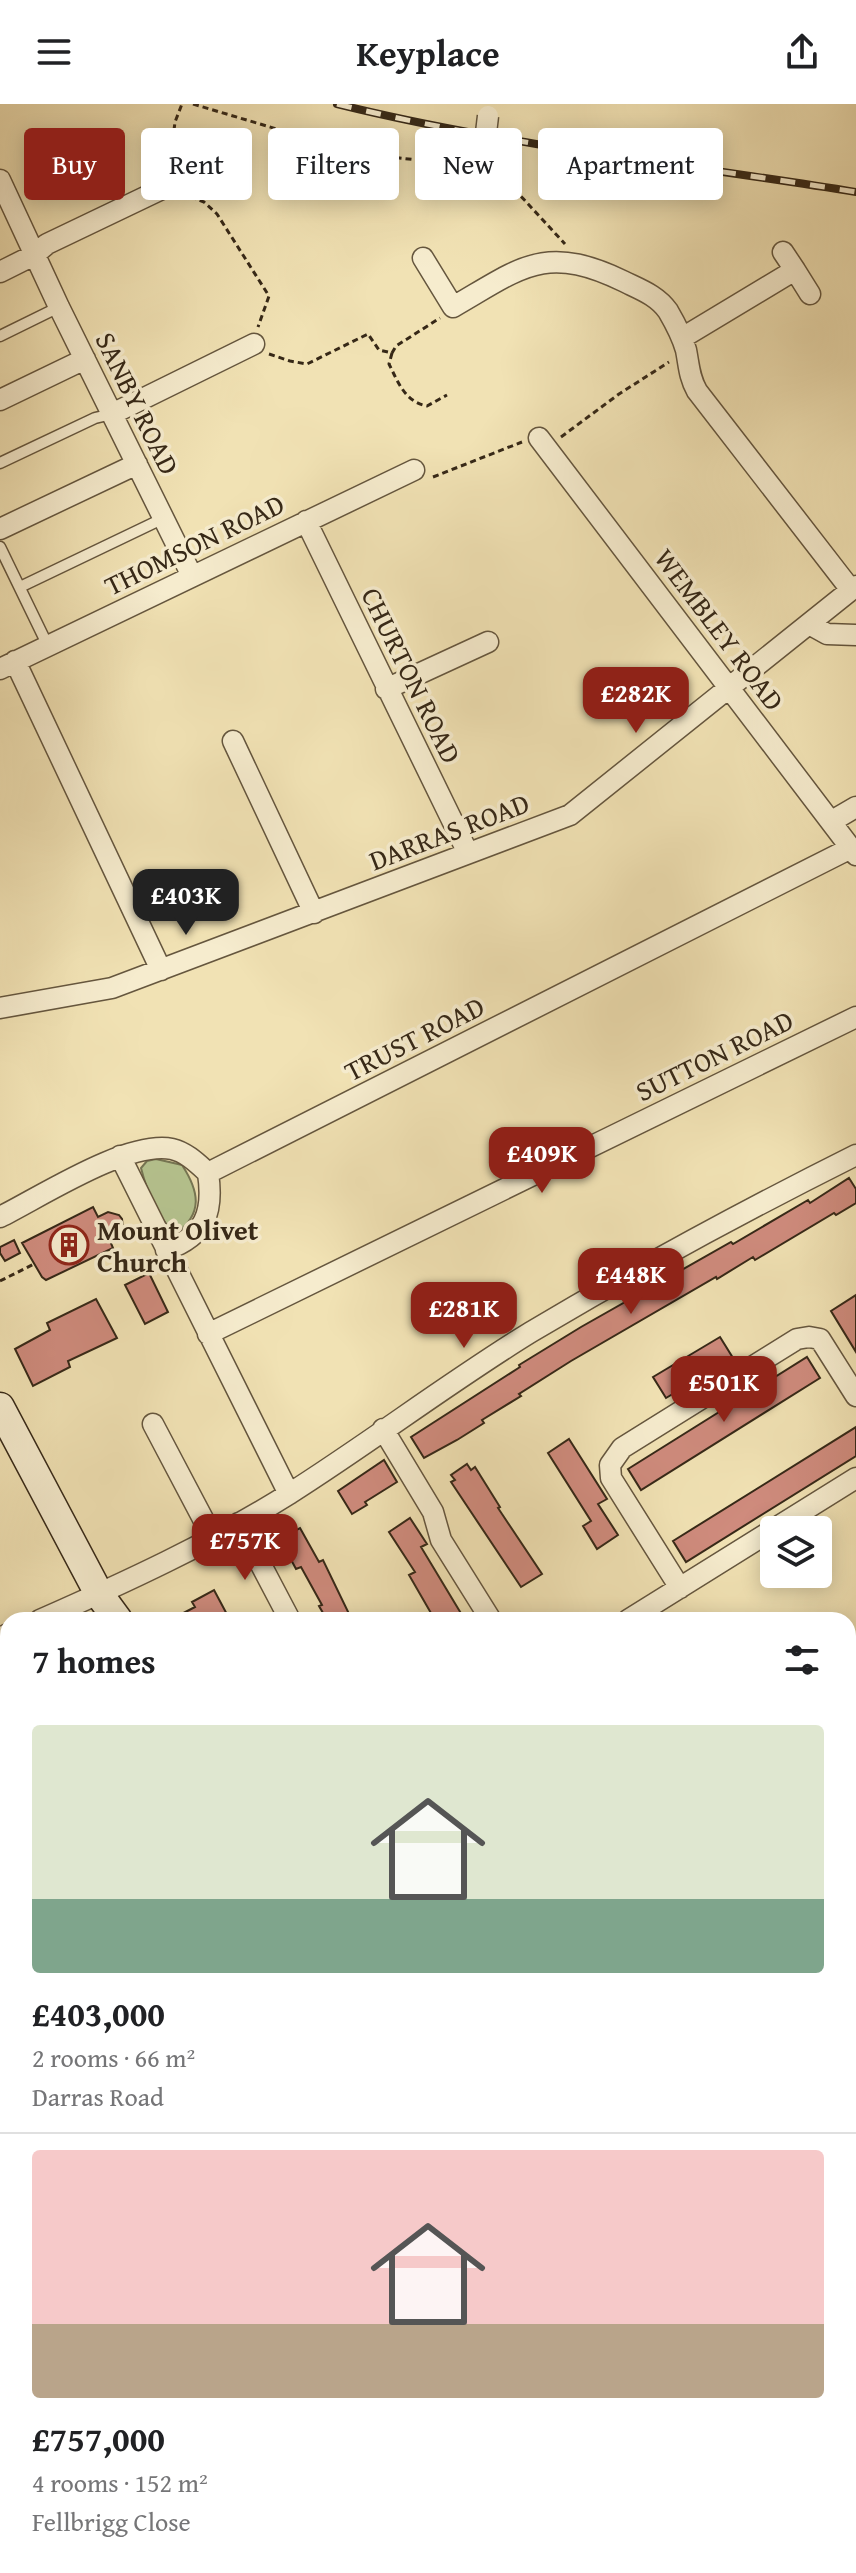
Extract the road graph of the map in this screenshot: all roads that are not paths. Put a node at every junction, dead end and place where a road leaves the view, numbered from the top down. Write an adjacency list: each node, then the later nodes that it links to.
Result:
1 (491, 104): 2 (street, bridge)
2 (487, 128)
3 (0, 180): 6 (street, SANBY ROAD)
4 (141, 199): 6 (street)
5 (783, 252): 8 (street)
6 (34, 255): 9 (street); 11 (street, SANBY ROAD)
7 (423, 258): 13 (street)
8 (795, 270): 10 (street); 13 (street)
9 (0, 272)
10 (810, 294)
11 (59, 307): 12 (lane); 15 (street, SANBY ROAD)
12 (0, 336)
13 (682, 338): 28 (street)
14 (254, 344): 17 (street)
15 (85, 359): 16 (street); 17 (street, SANBY ROAD)
16 (0, 400)
17 (112, 414): 19 (lane); 20 (street, SANBY ROAD)
18 (539, 438): 35 (street, WEMBLEY ROAD)
19 (0, 463)
20 (137, 464): 22 (street, SANBY ROAD); 24 (street)
21 (414, 470): 23 (street, THOMSON ROAD)
22 (164, 518): 26 (street, SANBY ROAD); 27 (lane)
23 (306, 521): 26 (street, THOMSON ROAD); 34 (street, CHURTON ROAD)
24 (0, 529)
25 (0, 547): 27 (lane)
26 (192, 576): 32 (street, THOMSON ROAD)
27 (20, 587): 32 (lane)
28 (854, 588): 29 (street, DARRAS ROAD)
29 (809, 624): 30 (street); 35 (street, DARRAS ROAD)
30 (856, 635)
31 (488, 642): 34 (street)
32 (48, 646): 33 (street, THOMSON ROAD)
33 (8, 665): 42 (street)
34 (386, 689): 40 (street, CHURTON ROAD)
35 (730, 689): 38 (street, WEMBLEY ROAD); 40 (street, DARRAS ROAD)
36 (233, 741): 41 (street)
37 (856, 807): 38 (street)
38 (832, 821): 39 (street, WEMBLEY ROAD)
39 (854, 851): 47 (street, TRUST ROAD)
40 (468, 853): 41 (street, DARRAS ROAD)
41 (314, 913): 42 (street, DARRAS ROAD)
42 (161, 970): 43 (street, DARRAS ROAD)
43 (0, 1008)
44 (856, 1017): 50 (street, SUTTON ROAD)
45 (856, 1155): 54 (street)
46 (120, 1156): 47 (street); 48 (street); 49 (street)
47 (208, 1173): 49 (street)
48 (0, 1217)
49 (166, 1250): 50 (street)
50 (208, 1334): 56 (street)
51 (856, 1396): 59 (street)
52 (0, 1407): 60 (main road)
53 (153, 1424): 58 (street)
54 (383, 1429): 56 (street); 64 (street)
55 (856, 1478): 59 (street)
56 (289, 1494): 57 (street)
57 (239, 1523): 58 (street); 63 (street)
58 (212, 1536): 60 (street)
59 (680, 1588): 65 (street)
60 (99, 1594): 61 (street); 62 (main road)
61 (58, 1612)
62 (112, 1612)
63 (286, 1612)
64 (486, 1612)
65 (641, 1612)

